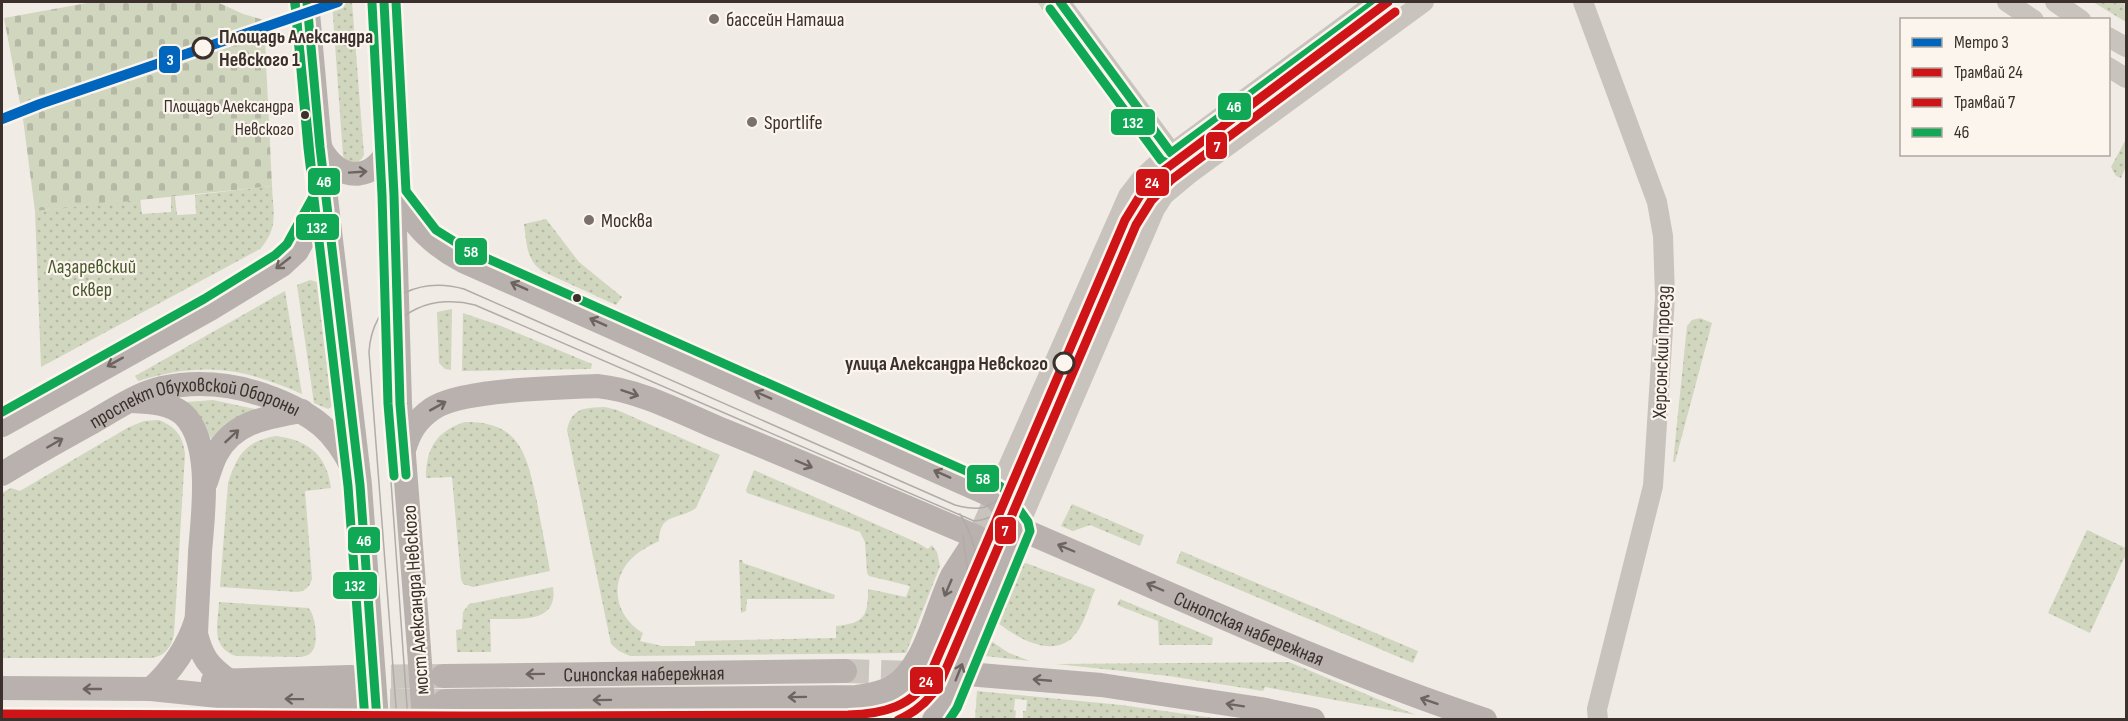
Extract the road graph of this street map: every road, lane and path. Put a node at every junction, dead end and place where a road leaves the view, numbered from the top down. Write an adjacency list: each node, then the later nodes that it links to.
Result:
1 (307, 2): 16 (main road)
2 (384, 2): 15 (main road)
3 (1060, 2): 17 (street)
4 (1376, 2): 17 (street)
5 (1424, 2): 18 (street)
6 (1583, 2): 39 (street, Херсонский проезд)
7 (2007, 2): 9 (street)
8 (2055, 2): 10 (street)
9 (2031, 18)
10 (2078, 18)
11 (2110, 38): 12 (street)
12 (2127, 47)
13 (2110, 68): 14 (street)
14 (2127, 78)
15 (391, 142): 16 (main road, one-way to 15); 19 (main road)
16 (320, 147): 20 (main road)
17 (1172, 153): 18 (street); 28 (street)
18 (1188, 175): 29 (street)
19 (393, 195): 24 (main road); 28 (main road, one-way to 19)
20 (326, 198): 23 (main road, one-way to 23); 26 (main road)
21 (129, 400): 22 (main road, проспект Обуховской Обороны); 25 (main road, проспект Обуховской Обороны, one-way to 21); 27 (main road)
22 (302, 411): 26 (main road, проспект Обуховской Обороны); 27 (main road, one-way to 22)
23 (4, 424)
24 (404, 450): 30 (main road, one-way to 30); 41 (main road, мост Александра Невского, bridge)
25 (3, 473)
26 (360, 485): 40 (main road, bridge)
27 (204, 487): 31 (main road)
28 (995, 497): 29 (main road); 30 (street)
29 (1018, 528): 30 (street); 42 (main road, one-way to 29); 44 (main road, Синопская набережная, one-way to 29)
30 (977, 537): 38 (main road, Синопская набережная, one-way to 38)
31 (196, 619): 35 (main road); 37 (main road)
32 (845, 671): 34 (main road, Синопская набережная, one-way to 34)
33 (979, 675): 43 (main road, one-way to 33)
34 (443, 676)
35 (228, 680): 37 (main road); 37 (main road, one-way to 37)
36 (2, 688): 37 (main road, one-way to 36)
37 (151, 689)
38 (445, 701)
39 (1592, 716)
40 (377, 720)
41 (424, 720)
42 (934, 720)
43 (1313, 720)
44 (1485, 720)

